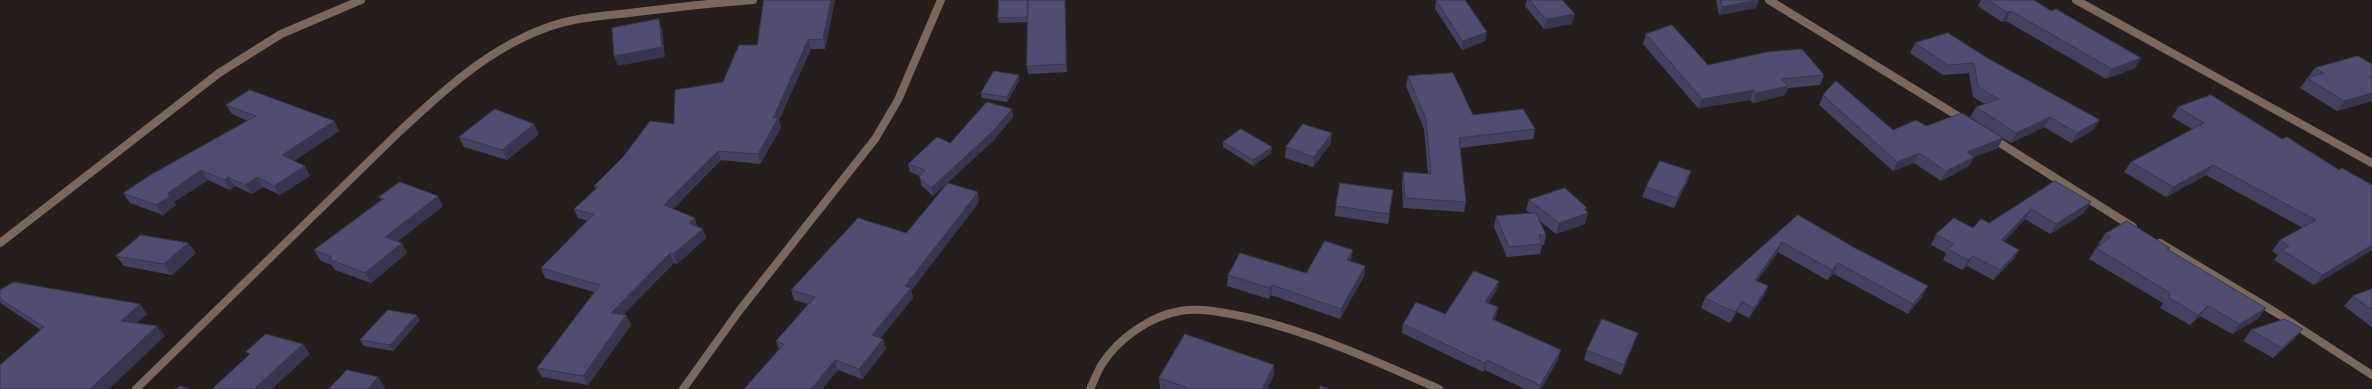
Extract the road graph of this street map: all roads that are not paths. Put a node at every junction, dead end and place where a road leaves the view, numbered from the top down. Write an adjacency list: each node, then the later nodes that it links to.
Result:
1 (361, 0): 12 (street)
2 (753, 0): 6 (street)
3 (940, 0): 15 (street)
4 (1769, 0): 7 (street)
5 (2076, 0): 9 (street)
6 (708, 2): 14 (street)
7 (1970, 124)
8 (1984, 132): 10 (street)
9 (2372, 163)
10 (2138, 230)
11 (2151, 238): 13 (street)
12 (0, 244)
13 (2372, 375)
14 (136, 389)
15 (683, 389)
16 (1090, 389): 17 (street)
17 (1438, 389)

